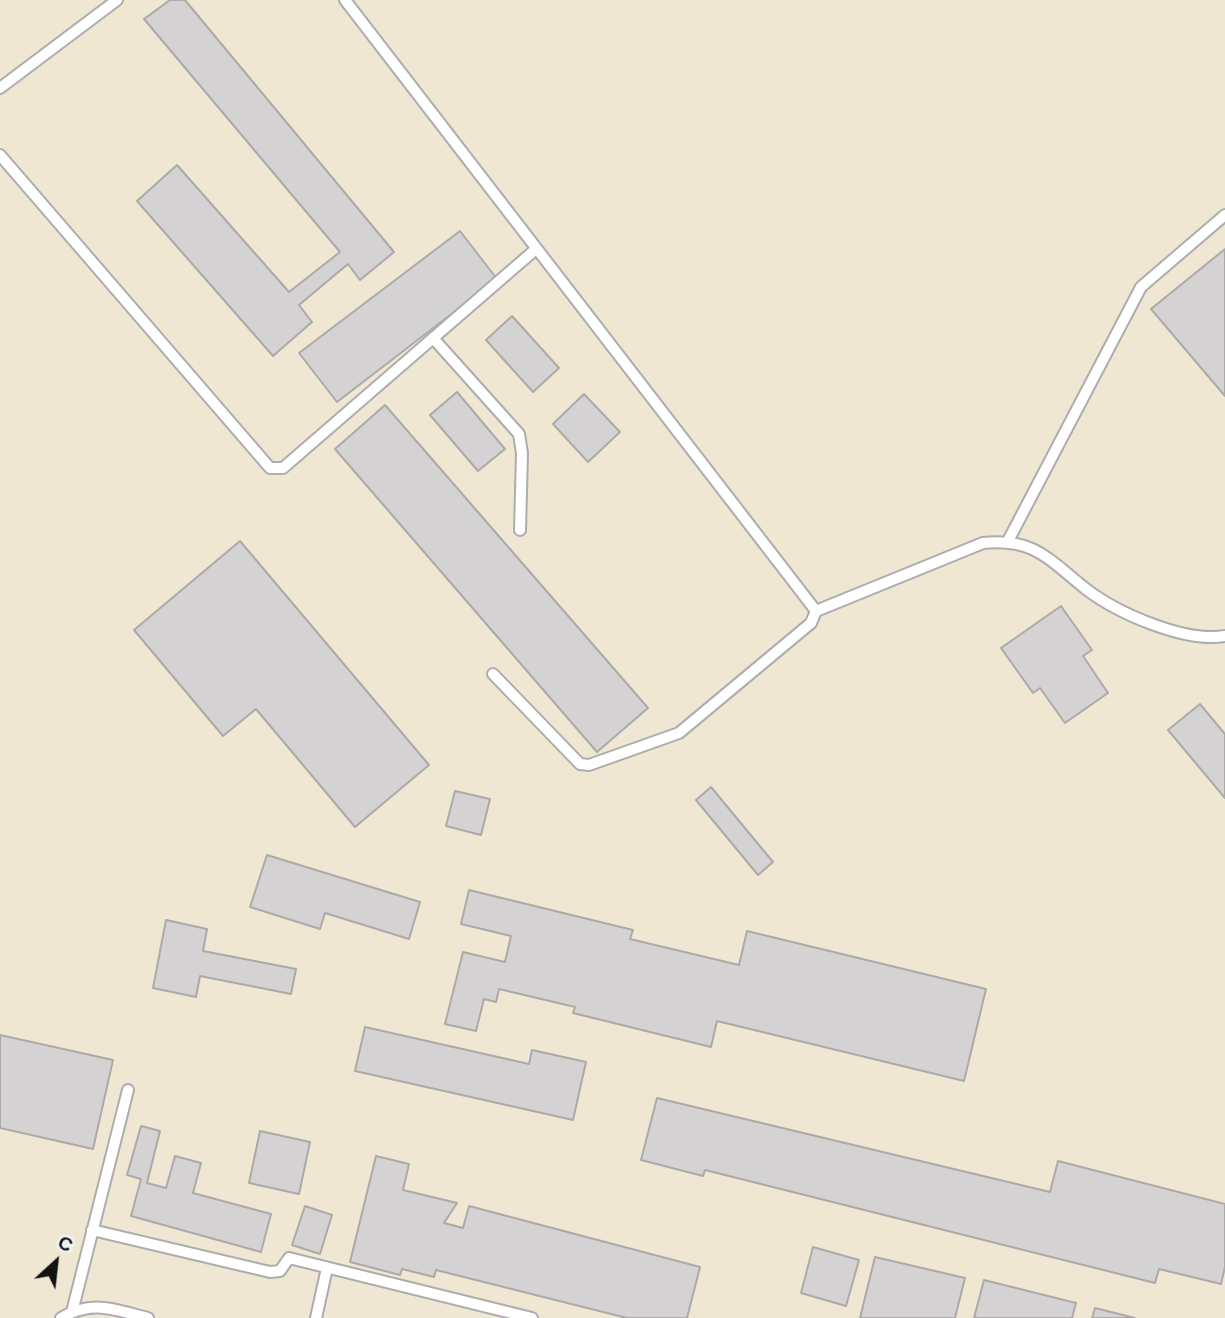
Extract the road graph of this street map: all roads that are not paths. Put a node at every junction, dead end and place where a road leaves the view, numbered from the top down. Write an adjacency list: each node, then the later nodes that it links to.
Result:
1 (117, 0): 3 (lane)
2 (345, 0): 6 (lane)
3 (0, 88)
4 (0, 155): 7 (lane)
5 (1225, 215): 9 (lane)
6 (536, 249): 7 (lane); 10 (lane)
7 (433, 338): 8 (lane)
8 (520, 530)
9 (1008, 541): 10 (lane); 11 (lane)
10 (816, 611): 12 (lane)
11 (1225, 636)
12 (492, 674)
13 (128, 1090): 14 (lane)
14 (92, 1230): 15 (lane); 16 (lane)
15 (327, 1268): 19 (lane); 20 (lane)
16 (72, 1312): 17 (lane); 18 (lane)
17 (61, 1318)
18 (148, 1318)
19 (316, 1318)
20 (532, 1318)

